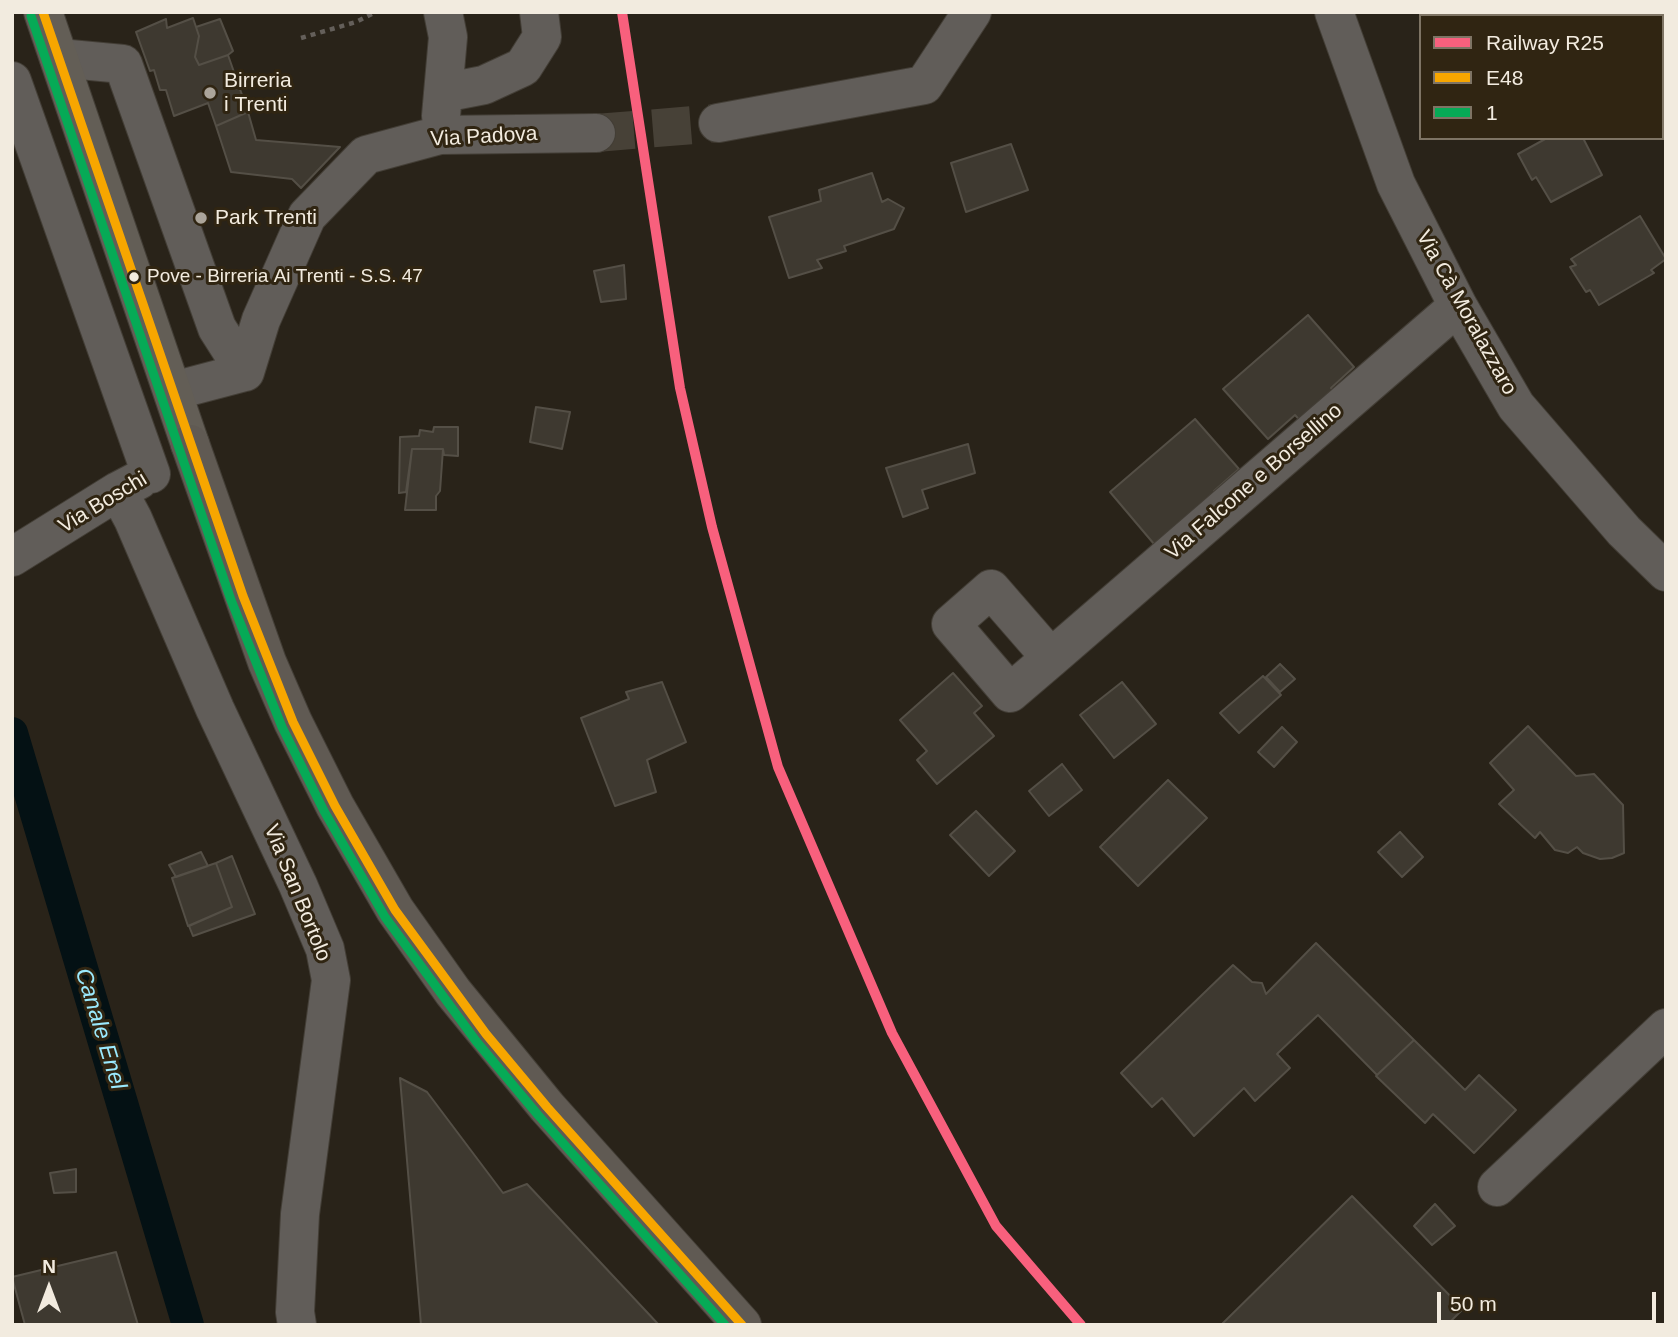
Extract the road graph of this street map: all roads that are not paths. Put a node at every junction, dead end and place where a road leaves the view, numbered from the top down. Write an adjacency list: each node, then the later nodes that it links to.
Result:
1 (43, 12): 6 (main road)
2 (443, 12): 8 (street)
3 (539, 12): 8 (street)
4 (972, 12): 9 (street)
5 (1334, 12): 12 (street, Via Cà Moralazzaro)
6 (60, 58): 13 (street); 14 (main road)
7 (12, 81): 16 (street, Via San Bortolo)
8 (443, 93): 11 (street)
9 (718, 123)
10 (596, 133): 11 (street, Via Padova)
11 (440, 135): 13 (street, Via Padova)
12 (1458, 306): 18 (street, Via Cà Moralazzaro); 19 (street, Via Falcone e Borsellino)
13 (245, 372): 14 (street)
14 (173, 391): 15 (main road)
15 (190, 444): 16 (street, Via Boschi); 23 (highway)
16 (134, 483): 17 (street, Via Boschi); 22 (street, Via San Bortolo)
17 (12, 557)
18 (1666, 572)
19 (1051, 658)
20 (1666, 1028): 21 (street)
21 (1497, 1187)
22 (297, 1325)
23 (742, 1325)

